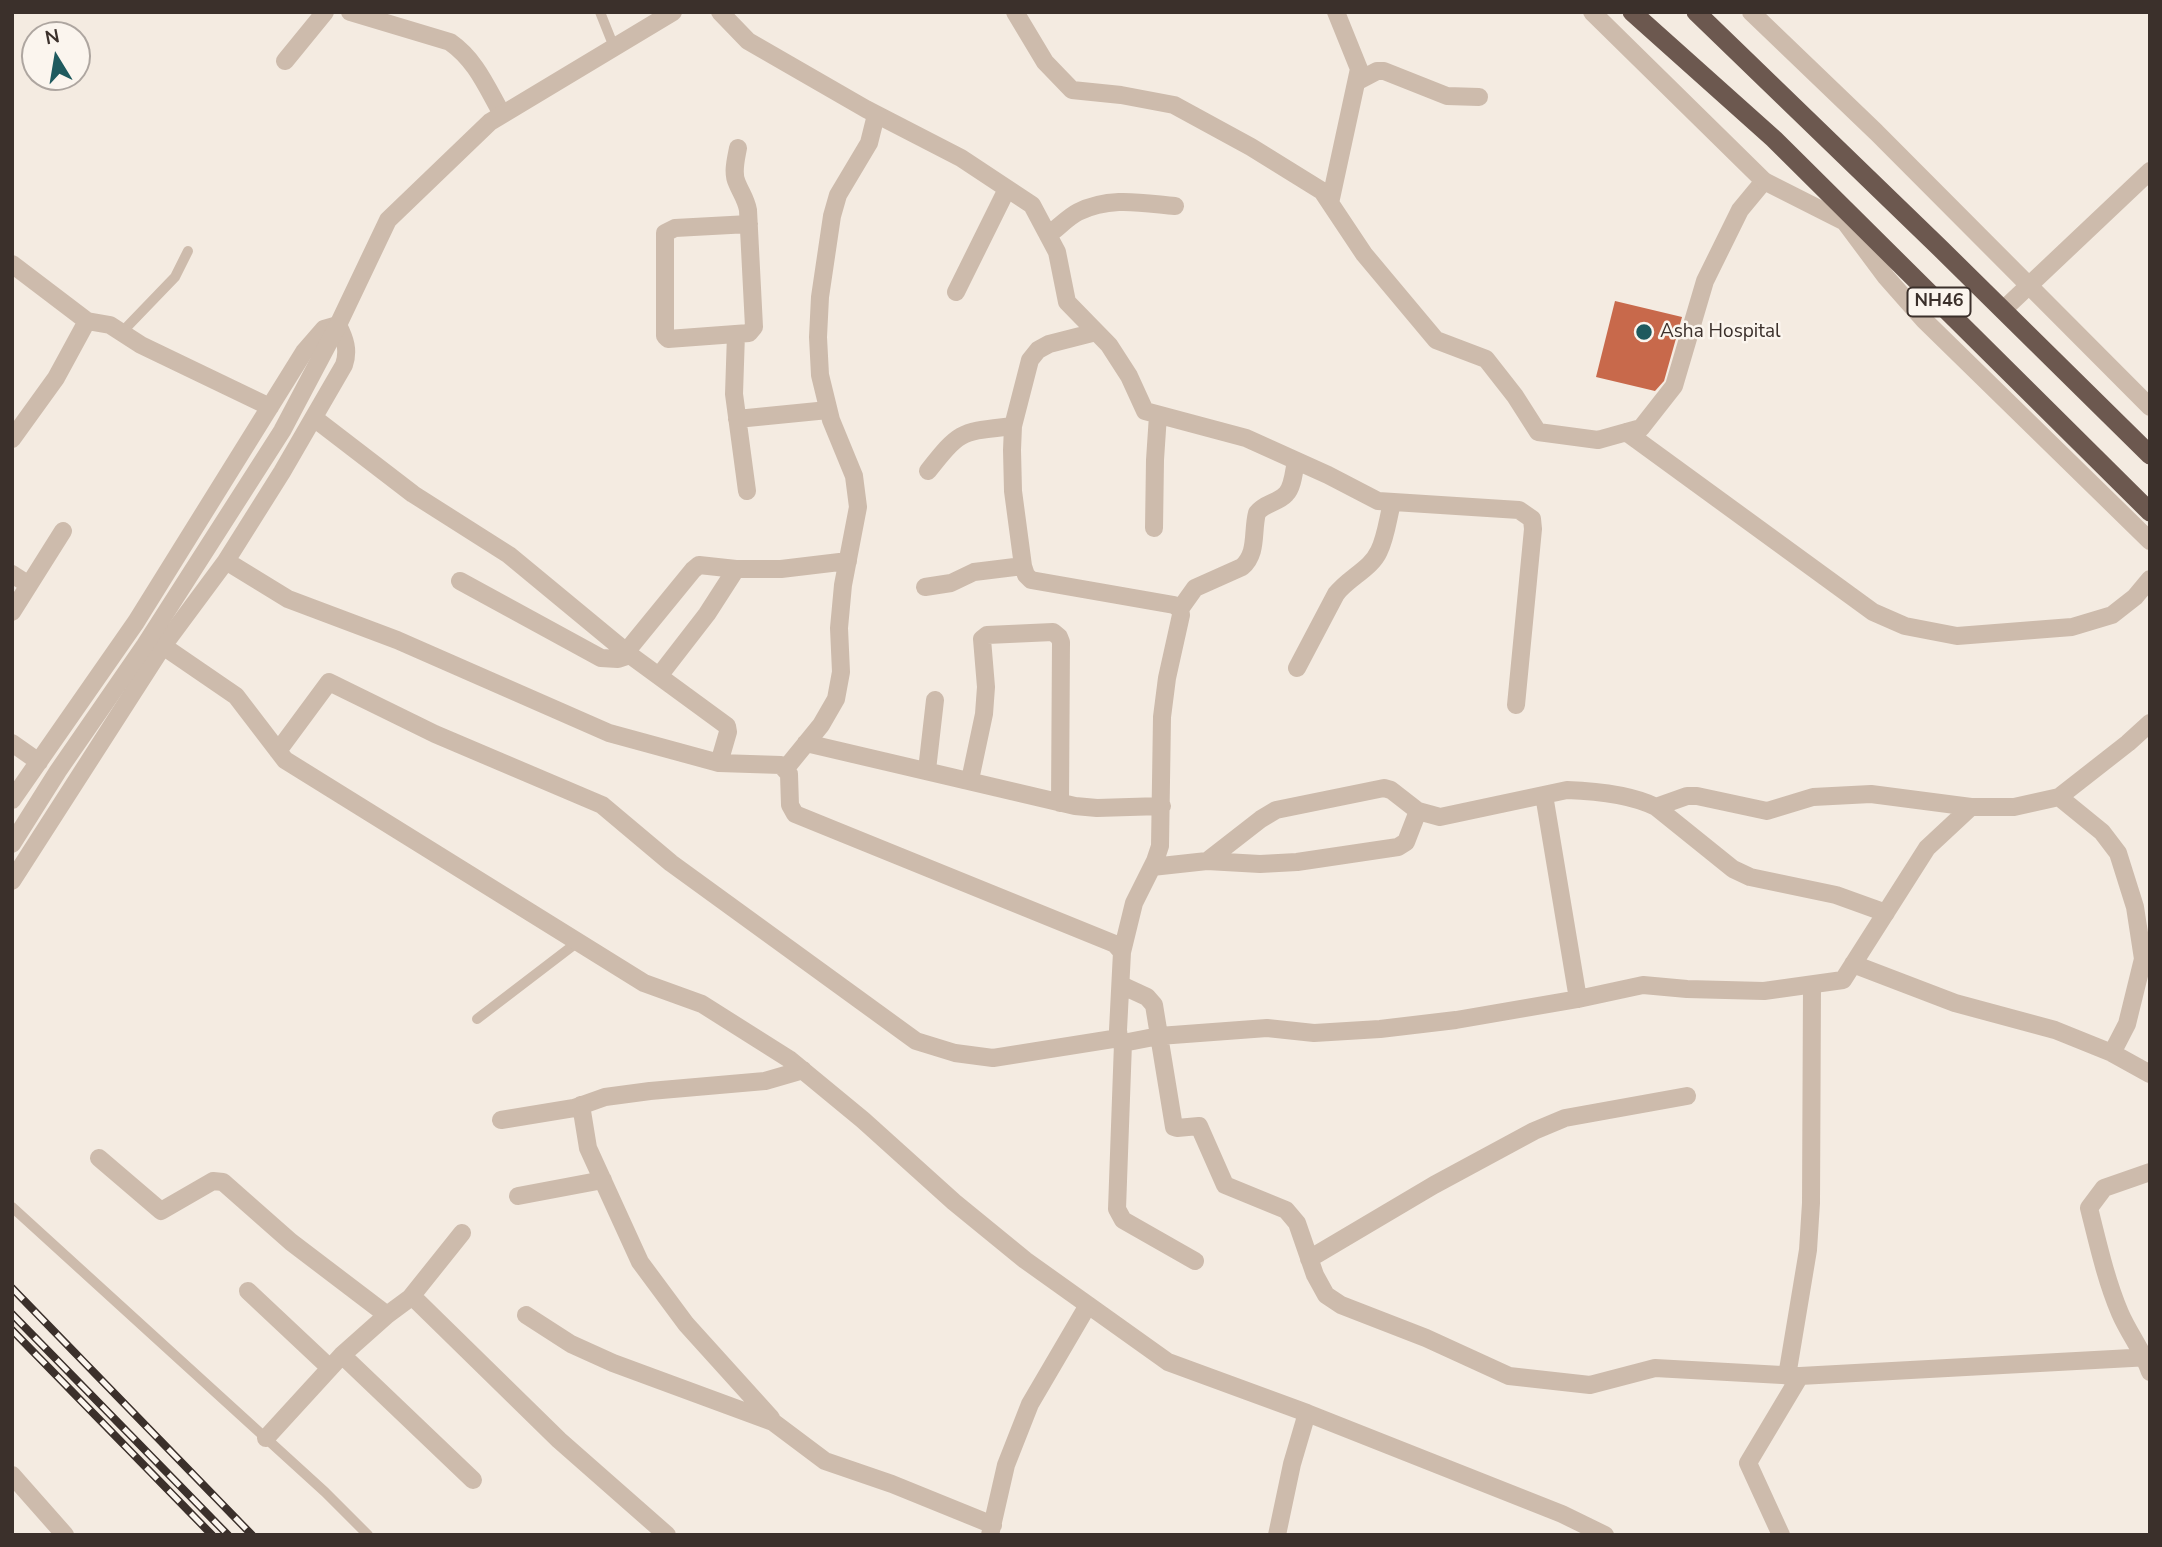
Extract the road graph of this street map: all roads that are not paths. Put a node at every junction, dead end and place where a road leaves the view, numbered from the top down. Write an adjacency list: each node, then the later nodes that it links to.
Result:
1 (325, 12): 13 (street)
2 (350, 12): 16 (street)
3 (600, 12): 12 (lane)
4 (673, 12): 12 (street)
5 (720, 12): 17 (street)
6 (1015, 12): 22 (street)
7 (1336, 12): 14 (street)
8 (1591, 12): 20 (street)
9 (1632, 12): 26 (highway, NH46)
10 (1696, 12): 32 (highway, NH46)
11 (1751, 12): 30 (street)
12 (614, 47): 16 (street)
13 (285, 61)
14 (1358, 81): 15 (street); 22 (street)
15 (1479, 97)
16 (502, 114): 34 (street)
17 (876, 115): 21 (street); 40 (street)
18 (738, 148): 25 (street)
19 (2150, 171): 30 (street)
20 (1763, 181): 24 (street); 45 (street)
21 (1007, 188): 27 (street); 31 (street)
22 (1330, 203): 45 (street)
23 (1175, 206): 27 (street)
24 (1845, 222): 26 (street); 55 (street)
25 (749, 224): 37 (street); 37 (street)
26 (1870, 234): 52 (highway, NH46)
27 (1048, 235): 36 (street)
28 (188, 251): 35 (lane)
29 (12, 264): 33 (street)
30 (2028, 286): 32 (street); 39 (street)
31 (956, 292)
32 (2003, 310): 47 (highway, NH46)
33 (87, 321): 35 (street); 46 (street)
34 (338, 325): 38 (street); 42 (street); 90 (street)
35 (122, 332): 38 (street)
36 (1096, 332): 41 (street); 44 (street)
37 (736, 334): 43 (street)
38 (270, 407): 77 (street)
39 (2150, 407)
40 (828, 410): 43 (street); 57 (street)
41 (1158, 415): 48 (street); 53 (street)
42 (314, 418): 56 (street); 68 (street)
43 (737, 419): 50 (street)
44 (1013, 426): 49 (street); 58 (street)
45 (1626, 432): 61 (street)
46 (12, 439)
47 (2150, 455)
48 (1296, 461): 51 (street); 65 (street)
49 (928, 471)
50 (747, 491)
51 (1392, 503): 69 (street); 72 (street)
52 (2150, 512)
53 (1154, 528)
54 (63, 531): 63 (street)
55 (2150, 541)
56 (226, 561): 67 (street); 78 (street)
57 (848, 561): 59 (street); 75 (street)
58 (1023, 566): 64 (street); 65 (street)
59 (736, 569): 68 (street); 70 (street)
60 (12, 574): 63 (street)
61 (2150, 579)
62 (460, 581): 68 (street)
63 (29, 585): 66 (street)
64 (925, 587)
65 (1180, 609): 86 (street)
66 (12, 612)
67 (163, 646): 76 (street); 93 (street)
68 (628, 653): 70 (street)
69 (1297, 668)
70 (659, 676): 78 (street)
71 (935, 701): 80 (street)
72 (1516, 705)
73 (2150, 723): 83 (street)
74 (12, 743): 77 (street)
75 (806, 743): 79 (street); 80 (street)
76 (278, 751): 95 (street); 103 (street)
77 (39, 762): 84 (street)
78 (719, 763): 79 (street)
79 (786, 768): 96 (street)
80 (926, 770): 81 (street)
81 (970, 780): 85 (street); 85 (street)
82 (1544, 794): 87 (street); 89 (street); 100 (street)
83 (2059, 797): 88 (street); 104 (street)
84 (12, 800)
85 (1060, 803): 86 (street)
86 (1161, 806): 92 (street)
87 (1656, 807): 88 (street); 94 (street)
88 (1971, 807): 94 (street)
89 (1418, 811): 91 (street); 91 (street)
90 (12, 844)
91 (1207, 860): 92 (street)
92 (1152, 867): 96 (street)
93 (12, 881)
94 (1886, 913): 97 (street)
95 (579, 942): 101 (lane); 105 (street)
96 (1122, 952): 98 (street)
97 (1853, 964): 99 (street); 104 (street)
98 (1121, 985): 102 (street); 103 (street)
99 (1812, 985): 100 (street); 125 (street)
100 (1578, 999): 102 (street)
101 (477, 1019)
102 (1158, 1036): 103 (street); 116 (street)
103 (1121, 1041): 117 (street)
104 (2112, 1053): 106 (street)
105 (803, 1070): 108 (street); 120 (street)
106 (2150, 1074)
107 (1687, 1096): 116 (street)
108 (581, 1105): 109 (street); 112 (street)
109 (501, 1120)
110 (99, 1158): 121 (street)
111 (2150, 1172): 124 (street)
112 (603, 1180): 113 (street); 127 (street)
113 (518, 1196)
114 (12, 1207): 128 (lane)
115 (462, 1233): 119 (street)
116 (1310, 1259): 125 (street)
117 (1195, 1261)
118 (248, 1291): 123 (street)
119 (410, 1298): 121 (street); 134 (street)
120 (1088, 1305): 126 (street); 131 (street)
121 (387, 1315): 123 (street)
122 (526, 1315): 127 (street)
123 (336, 1362): 128 (street); 130 (street)
124 (2148, 1362): 125 (street)
125 (1794, 1376): 137 (street)
126 (1307, 1413): 135 (street); 136 (street)
127 (778, 1426): 131 (street)
128 (266, 1438): 133 (lane)
129 (12, 1475): 132 (street)
130 (473, 1480)
131 (992, 1530)
132 (65, 1535)
133 (368, 1535)
134 (667, 1535)
135 (1277, 1535)
136 (1605, 1535)
137 (1781, 1535)

